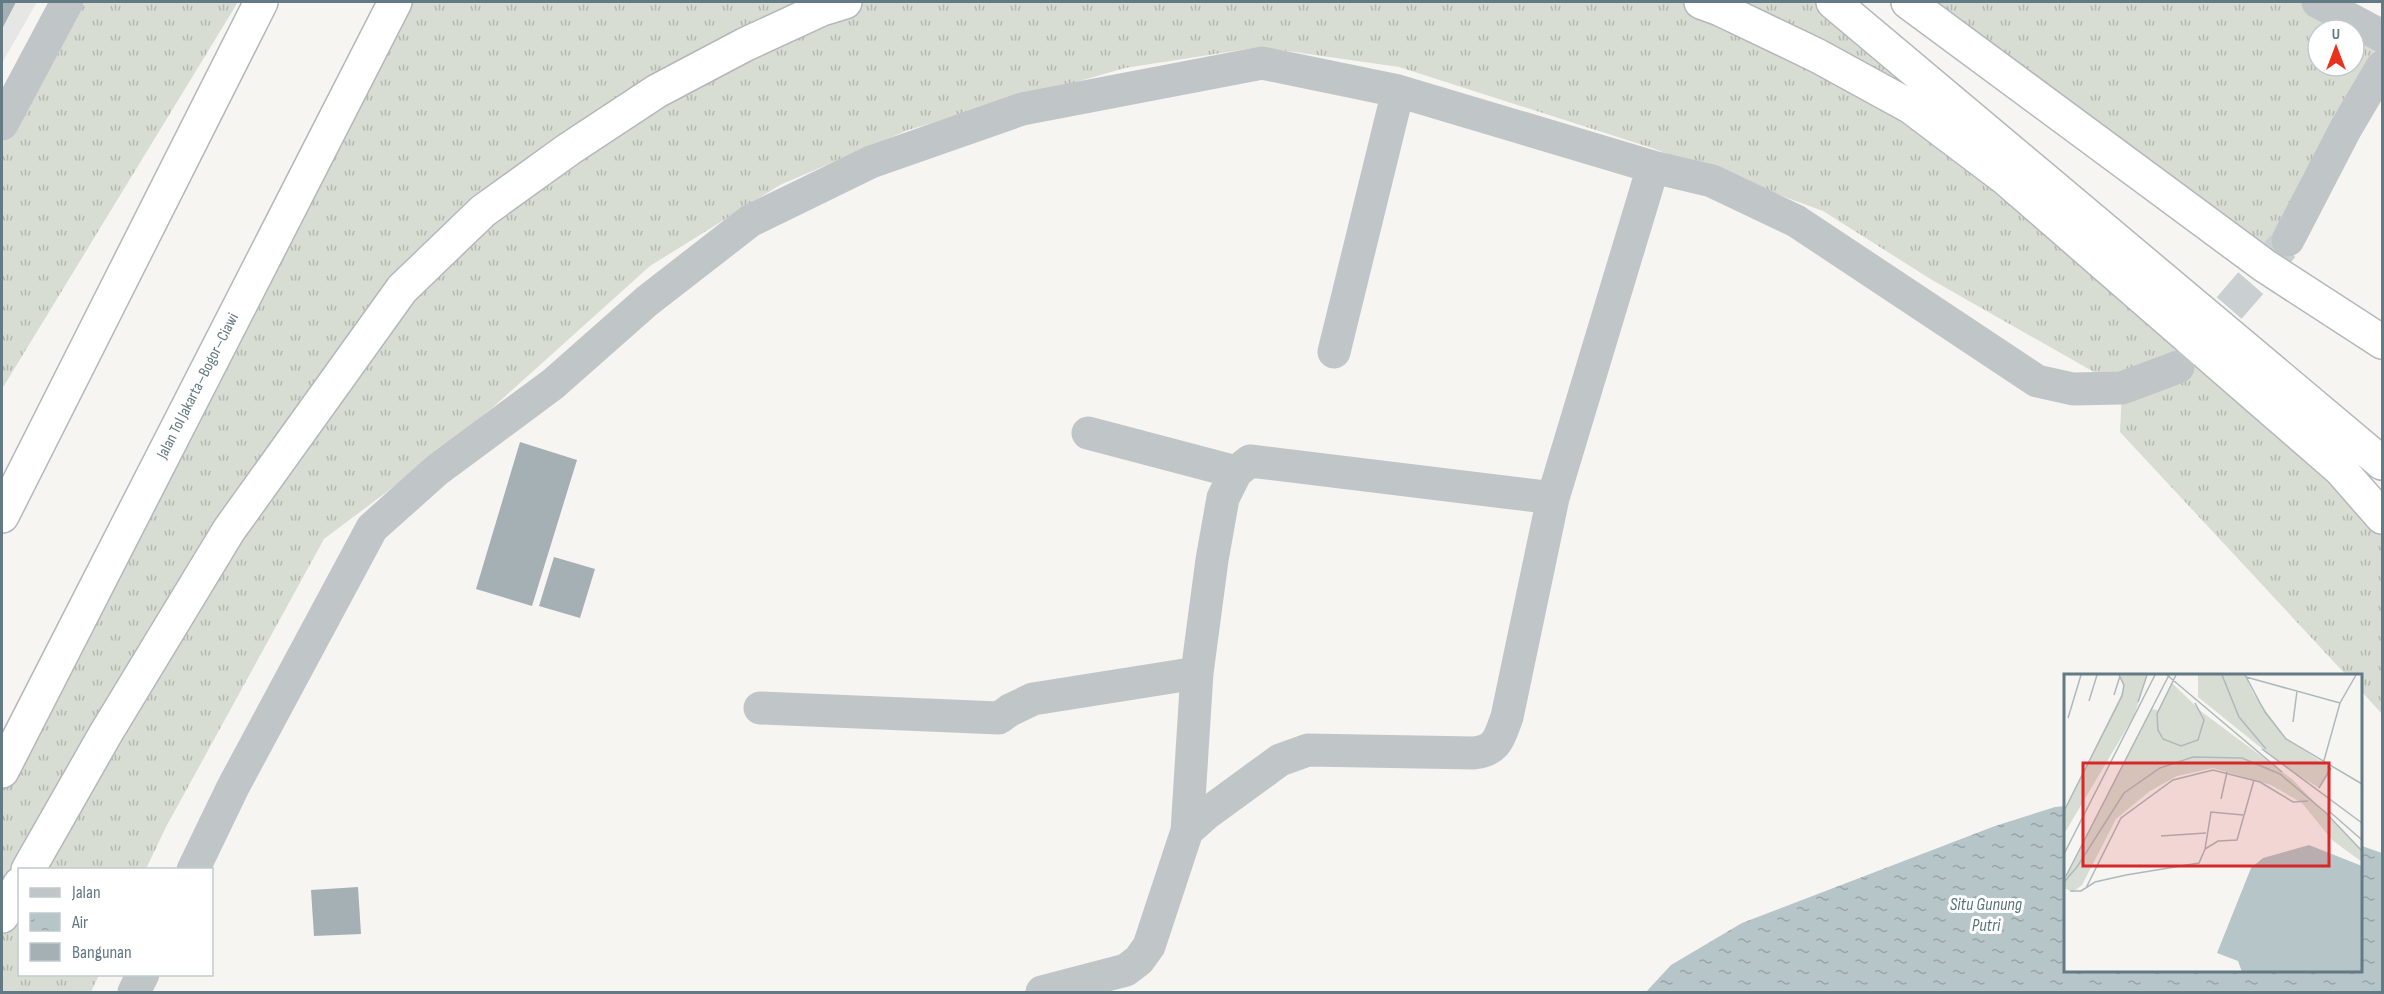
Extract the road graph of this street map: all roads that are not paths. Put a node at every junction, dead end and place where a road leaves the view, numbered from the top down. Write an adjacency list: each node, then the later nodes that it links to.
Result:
1 (67, 2): 12 (street)
2 (261, 2): 22 (highway)
3 (395, 2): 26 (highway, Jalan Tol Jakarta–Bogor–Ciawi)
4 (845, 2): 28 (highway)
5 (1701, 2): 23 (highway)
6 (1833, 2): 19 (highway)
7 (2324, 3): 9 (street)
8 (1912, 4): 15 (highway)
9 (2382, 36)
10 (2382, 67): 14 (street)
11 (1398, 91): 13 (street); 16 (street); 29 (street)
12 (2, 124)
13 (1653, 167): 17 (street); 21 (street)
14 (2288, 240)
15 (2382, 342)
16 (1334, 352)
17 (2178, 367)
18 (1088, 433): 20 (street)
19 (2382, 463)
20 (1236, 472): 21 (street); 24 (street)
21 (1553, 498): 27 (street)
22 (2, 516)
23 (2382, 517)
24 (1197, 673): 25 (street); 27 (street)
25 (760, 708)
26 (2, 771)
27 (1187, 831): 34 (street)
28 (29, 868)
29 (195, 868)
30 (18, 888): 31 (highway)
31 (2, 916)
32 (142, 976): 33 (street)
33 (134, 993)
34 (1042, 993)

